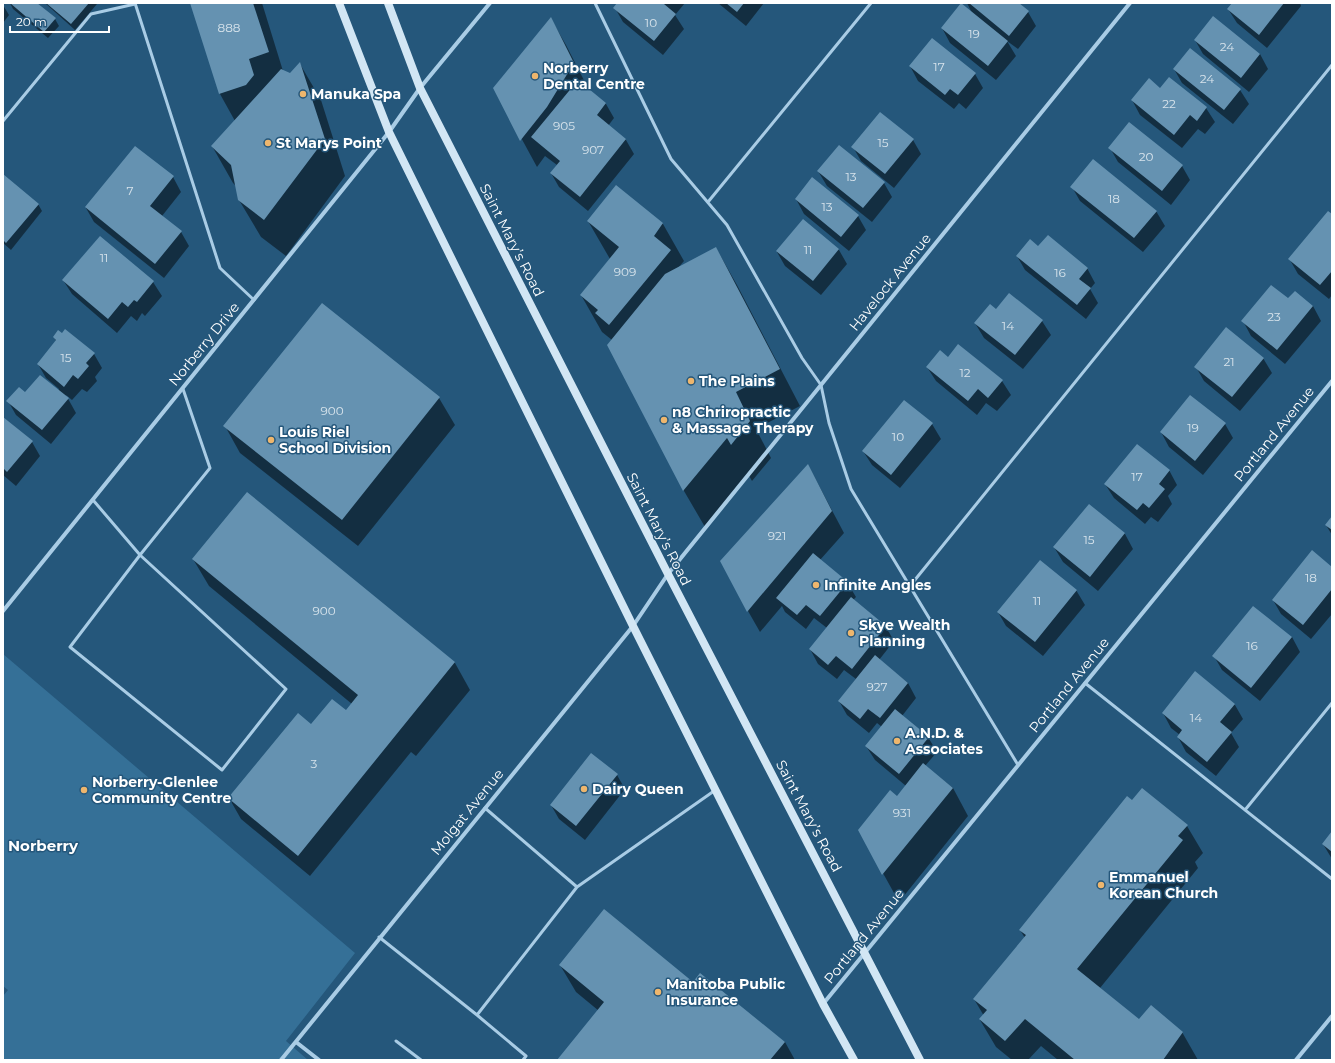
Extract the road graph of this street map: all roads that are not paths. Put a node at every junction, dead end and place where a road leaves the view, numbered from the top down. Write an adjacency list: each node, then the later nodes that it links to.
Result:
1 (135, 3): 10 (lane); 13 (lane)
2 (339, 3): 11 (main road)
3 (388, 3): 9 (main road, Saint Mary’s Road)
4 (490, 3): 9 (street, Norberry Drive)
5 (595, 3): 12 (lane)
6 (871, 3): 12 (lane)
7 (1130, 3): 15 (street, Havelock Avenue)
8 (1332, 66): 20 (lane)
9 (420, 88): 11 (street, Norberry Drive); 19 (main road, Saint Mary’s Road)
10 (3, 121)
11 (389, 132): 13 (street, Norberry Drive); 22 (main road)
12 (708, 202): 15 (lane)
13 (254, 300): 16 (street, Norberry Drive)
14 (1332, 381): 23 (street, Portland Avenue)
15 (821, 385): 19 (street, Havelock Avenue); 20 (lane)
16 (183, 389): 17 (street, Norberry Drive); 18 (lane)
17 (93, 500): 18 (lane); 21 (street, Norberry Drive)
18 (140, 555): 18 (lane)
19 (668, 574): 22 (street, Molgat Avenue); 32 (main road, Saint Mary’s Road)
20 (910, 586): 25 (lane)
21 (3, 611)
22 (633, 626): 26 (main road); 27 (street, Molgat Avenue)
23 (1085, 683): 25 (street, Portland Avenue); 28 (lane)
24 (1332, 703): 28 (lane)
25 (1018, 765): 32 (street, Portland Avenue)
26 (717, 790): 30 (lane); 33 (main road)
27 (485, 808): 30 (lane); 31 (street, Molgat Avenue)
28 (1245, 810): 29 (lane)
29 (1332, 879)
30 (577, 887): 34 (lane)
31 (379, 937): 34 (lane); 37 (street, Molgat Avenue)
32 (865, 952): 33 (street, Portland Avenue); 43 (main road, Saint Mary’s Road)
33 (824, 1004): 42 (main road)
34 (477, 1015): 41 (lane)
35 (1332, 1016): 44 (street)
36 (396, 1040): 40 (lane)
37 (296, 1042): 38 (street, Molgat Avenue); 39 (street)
38 (281, 1060)
39 (319, 1060)
40 (421, 1060)
41 (523, 1060)
42 (854, 1060)
43 (920, 1060)
44 (1296, 1060)

